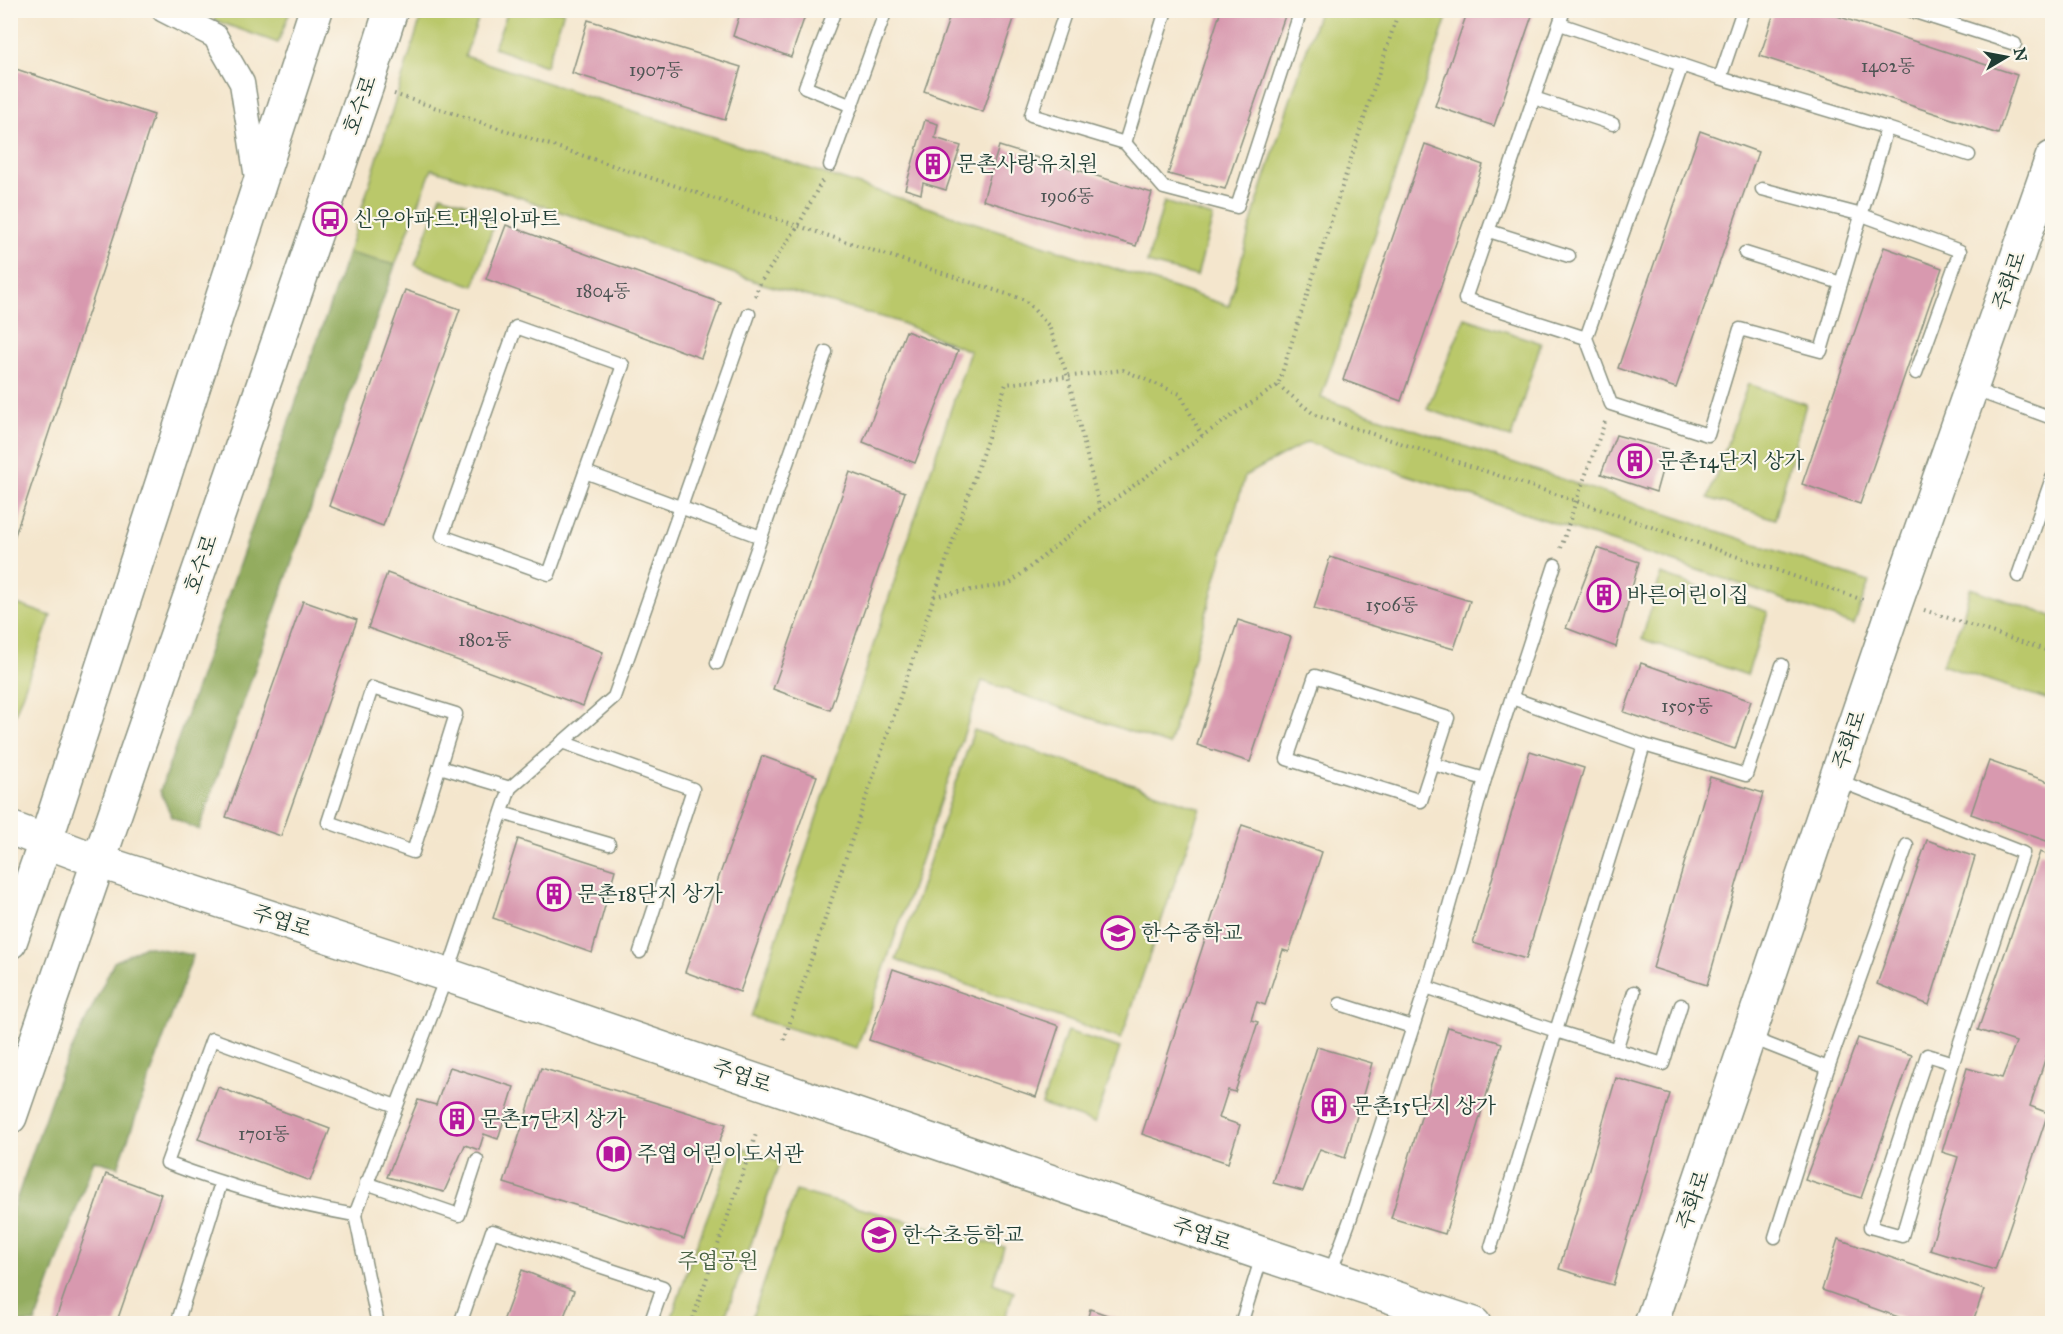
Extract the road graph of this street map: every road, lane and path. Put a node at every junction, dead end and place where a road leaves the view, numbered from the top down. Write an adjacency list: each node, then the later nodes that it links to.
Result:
1 (164, 10): 26 (street)
2 (316, 10): 26 (street)
3 (390, 10): 71 (street, 호수로)
4 (835, 10): 19 (lane)
5 (885, 10): 19 (lane)
6 (1066, 10): 22 (lane)
7 (1166, 10): 22 (lane)
8 (1301, 10): 22 (lane)
9 (1399, 10): 39 (path)
10 (1564, 10): 13 (lane)
11 (1743, 10): 16 (lane)
12 (1909, 10): 14 (lane)
13 (1560, 24): 15 (lane); 18 (lane)
14 (2015, 44)
15 (1682, 65): 16 (lane); 35 (lane)
16 (1720, 78): 21 (lane)
17 (385, 91): 29 (path)
18 (1534, 98): 20 (lane); 30 (lane)
19 (852, 106): 25 (lane)
20 (1613, 124)
21 (1887, 128): 23 (lane); 28 (lane)
22 (1125, 143)
23 (1969, 155)
24 (2052, 158): 40 (street, 주화로)
25 (830, 165): 29 (path)
26 (258, 186): 68 (street)
27 (1762, 189): 28 (lane)
28 (1862, 215): 33 (lane); 37 (lane)
29 (798, 226): 34 (path); 38 (path)
30 (1488, 231): 32 (lane); 35 (lane)
31 (1745, 253): 33 (lane)
32 (1569, 256)
33 (1841, 283): 41 (lane)
34 (749, 314): 47 (lane)
35 (1586, 338): 41 (lane)
36 (826, 352): 49 (lane)
37 (1916, 373)
38 (1068, 377): 43 (path); 48 (path); 52 (path)
39 (1278, 385): 43 (path); 46 (path)
40 (1971, 388): 42 (lane); 64 (street, 주화로)
41 (1611, 404): 46 (path)
42 (2052, 418)
43 (1202, 436): 48 (path)
44 (585, 472): 44 (lane); 47 (lane)
45 (2052, 478): 51 (lane)
46 (1576, 501): 50 (path); 53 (path)
47 (681, 506): 49 (lane); 59 (lane)
48 (1100, 510): 52 (path)
49 (761, 537): 56 (lane)
50 (1555, 565): 58 (lane)
51 (2018, 576)
52 (934, 596): 82 (path)
53 (1871, 603)
54 (1924, 610): 55 (path)
55 (2052, 652)
56 (717, 663)
57 (1782, 665): 60 (lane)
58 (1512, 698): 60 (lane); 63 (lane)
59 (562, 742): 65 (lane); 73 (lane)
60 (1644, 745): 80 (lane)
61 (1433, 764): 61 (lane); 63 (lane)
62 (440, 767): 62 (lane); 65 (lane)
63 (1485, 779): 75 (lane)
64 (1836, 779): 81 (street, 주화로); 84 (lane)
65 (510, 788): 66 (lane)
66 (502, 813): 69 (lane); 74 (lane)
67 (10, 828): 68 (street, 주엽로)
68 (46, 840): 71 (street, 주엽로); 72 (street)
69 (609, 844)
70 (1907, 845): 85 (lane)
71 (98, 861): 74 (street, 주엽로); 87 (street, 호수로)
72 (10, 942)
73 (640, 952)
74 (447, 975): 86 (lane); 95 (street, 주엽로)
75 (1426, 987): 79 (lane); 80 (lane)
76 (1634, 992): 83 (lane)
77 (1340, 1004): 79 (lane)
78 (1681, 1005): 83 (lane)
79 (1412, 1027): 96 (lane)
80 (1556, 1031): 83 (lane); 94 (lane)
81 (1748, 1037): 85 (lane); 104 (street, 주화로)
82 (784, 1040)
83 (1616, 1050)
84 (1953, 1063): 84 (lane)
85 (1828, 1068): 93 (lane)
86 (396, 1106): 90 (lane); 91 (lane)
87 (10, 1117)
88 (757, 1131): 101 (path)
89 (477, 1160): 91 (lane)
90 (221, 1184): 92 (lane); 97 (lane)
91 (366, 1184): 92 (lane)
92 (355, 1215): 98 (lane)
93 (1775, 1237)
94 (1491, 1247)
95 (1263, 1254): 96 (street, 주엽로); 102 (lane)
96 (1330, 1275): 103 (street, 주엽로)
97 (177, 1323)
98 (378, 1323)
99 (460, 1323): 100 (lane)
100 (650, 1323)
101 (691, 1323)
102 (1241, 1323)
103 (1474, 1323)
104 (1651, 1323)

